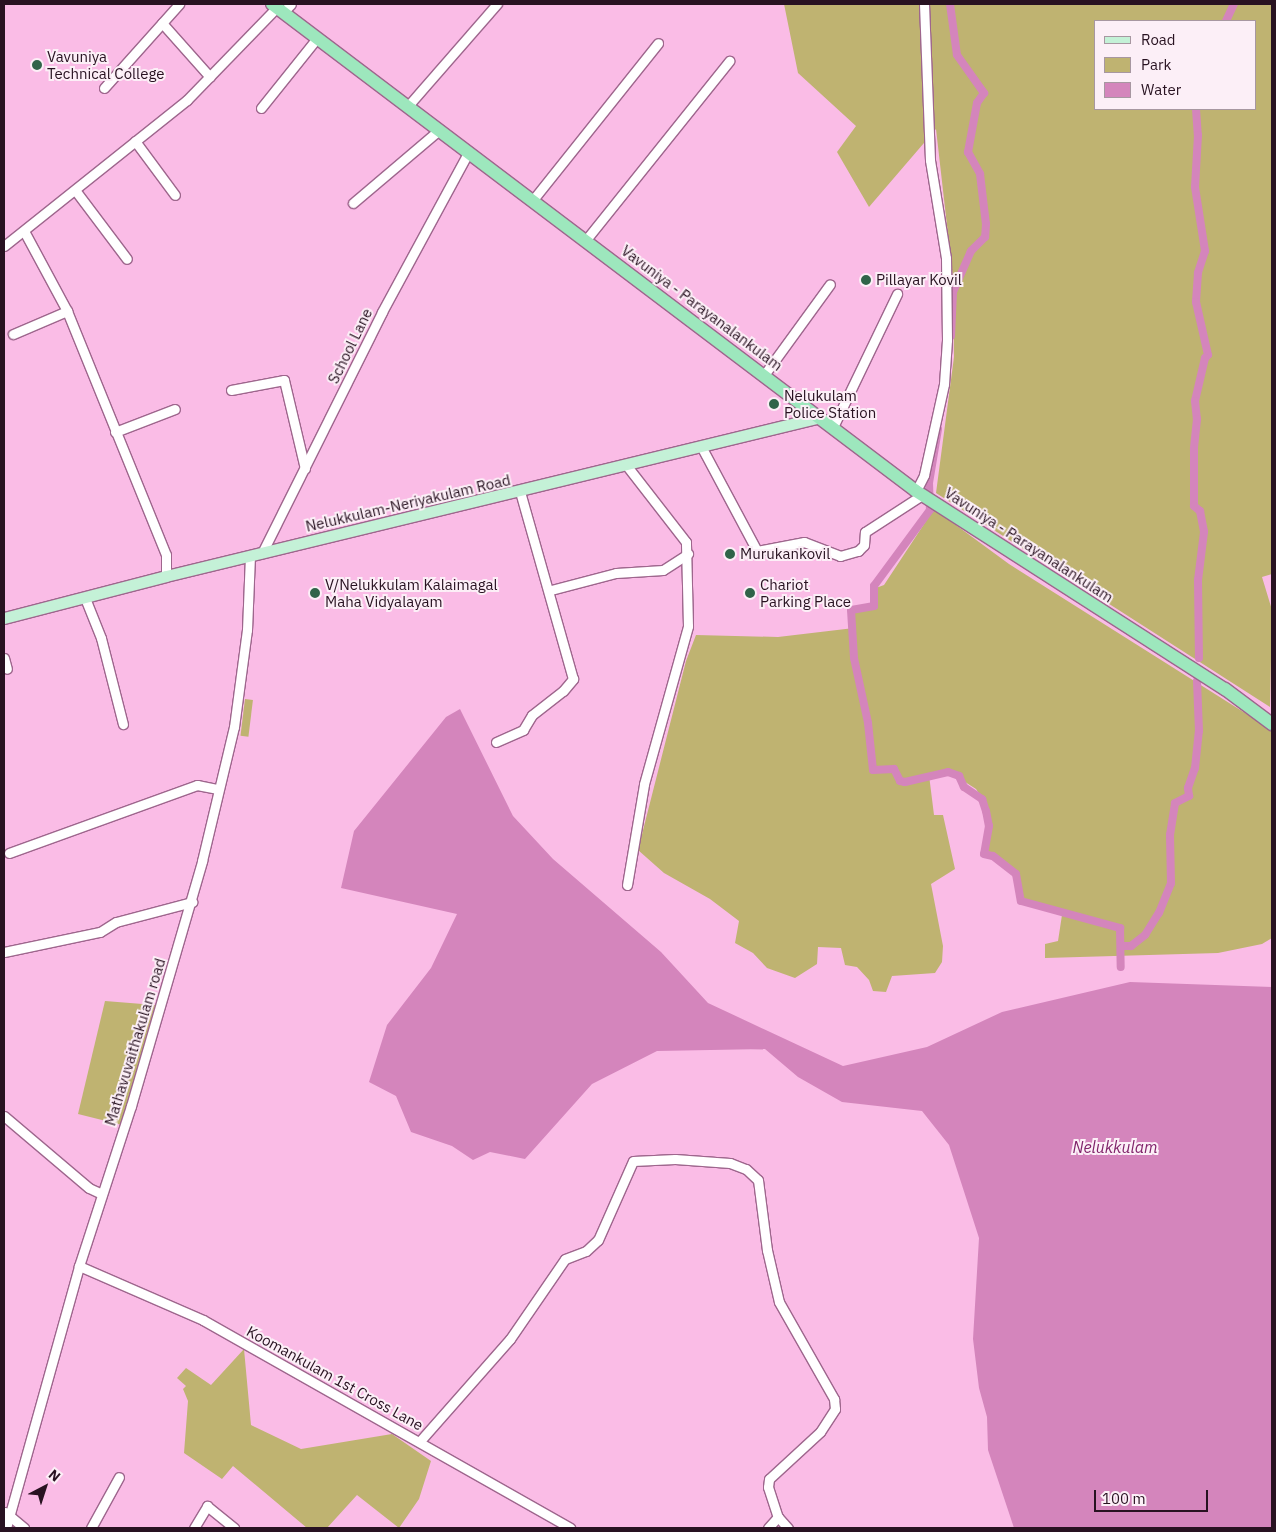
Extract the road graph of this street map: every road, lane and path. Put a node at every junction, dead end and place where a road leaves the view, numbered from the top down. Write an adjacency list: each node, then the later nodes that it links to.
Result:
1 (179, 4): 5 (street)
2 (496, 4): 12 (street)
3 (924, 4): 38 (street)
4 (280, 7): 6 (highway, Vavuniya - Parayanalankulam); 9 (street)
5 (162, 23): 9 (street); 10 (street)
6 (317, 38): 11 (street); 12 (highway, Vavuniya - Parayanalankulam)
7 (658, 43): 18 (street)
8 (729, 61): 21 (street)
9 (210, 77): 14 (street)
10 (104, 88)
11 (261, 108)
12 (407, 108): 13 (highway, Vavuniya - Parayanalankulam)
13 (438, 131): 15 (highway, Vavuniya - Parayanalankulam); 19 (street)
14 (136, 141): 16 (street); 17 (street)
15 (468, 153): 18 (highway, Vavuniya - Parayanalankulam); 36 (street, School Lane)
16 (75, 190): 20 (street); 23 (street)
17 (175, 195)
18 (532, 201): 21 (highway, Vavuniya - Parayanalankulam)
19 (353, 203)
20 (24, 231): 22 (street); 26 (street)
21 (585, 241): 28 (highway, Vavuniya - Parayanalankulam)
22 (4, 246)
23 (128, 260)
24 (830, 284): 28 (street)
25 (897, 294): 32 (street)
26 (66, 311): 27 (street); 33 (street)
27 (13, 334)
28 (764, 375): 31 (highway, Vavuniya - Parayanalankulam)
29 (231, 390): 36 (street)
30 (175, 409): 33 (street)
31 (820, 417): 32 (highway, Vavuniya - Parayanalankulam); 34 (main road, Nelukkulam-Neriyakulam Road)
32 (833, 427): 38 (highway, Vavuniya - Parayanalankulam)
33 (115, 432): 42 (street)
34 (702, 448): 35 (main road, Nelukkulam-Neriyakulam Road); 38 (street)
35 (627, 466): 37 (main road, Nelukkulam-Neriyakulam Road); 40 (street)
36 (306, 469): 39 (street, School Lane)
37 (520, 492): 39 (main road, Nelukkulam-Neriyakulam Road); 43 (street)
38 (919, 493): 49 (highway, Vavuniya - Parayanalankulam)
39 (262, 553): 41 (main road, Nelukkulam-Neriyakulam Road)
40 (688, 554): 43 (street); 53 (street)
41 (250, 556): 42 (main road, Nelukkulam-Neriyakulam Road); 51 (street, Mathavuvaithakulam road)
42 (166, 576): 44 (main road, Nelukkulam-Neriyakulam Road)
43 (550, 590): 50 (street)
44 (85, 598): 45 (main road, Nelukkulam-Neriyakulam Road); 48 (street)
45 (4, 618)
46 (4, 658): 47 (street)
47 (7, 669)
48 (123, 724)
49 (1272, 724)
50 (496, 742)
51 (217, 789): 52 (street); 54 (street, Mathavuvaithakulam road)
52 (9, 853)
53 (627, 885)
54 (192, 902): 55 (street); 57 (street, Mathavuvaithakulam road)
55 (4, 952)
56 (4, 1116): 57 (street)
57 (102, 1194): 58 (street, Mathavuvaithakulam road)
58 (78, 1266): 59 (street, Koomankulam 1st Cross Lane); 61 (street, Mathavuvaithakulam road)
59 (420, 1441): 62 (street); 68 (street, Koomankulam 1st Cross Lane)
60 (119, 1478): 65 (street)
61 (6, 1514): 63 (street, Mathavuvaithakulam road); 64 (street)
62 (778, 1517): 69 (street); 70 (street)
63 (6, 1528)
64 (24, 1528)
65 (91, 1528)
66 (194, 1528): 67 (street)
67 (234, 1528)
68 (570, 1528)
69 (768, 1528)
70 (788, 1528)

